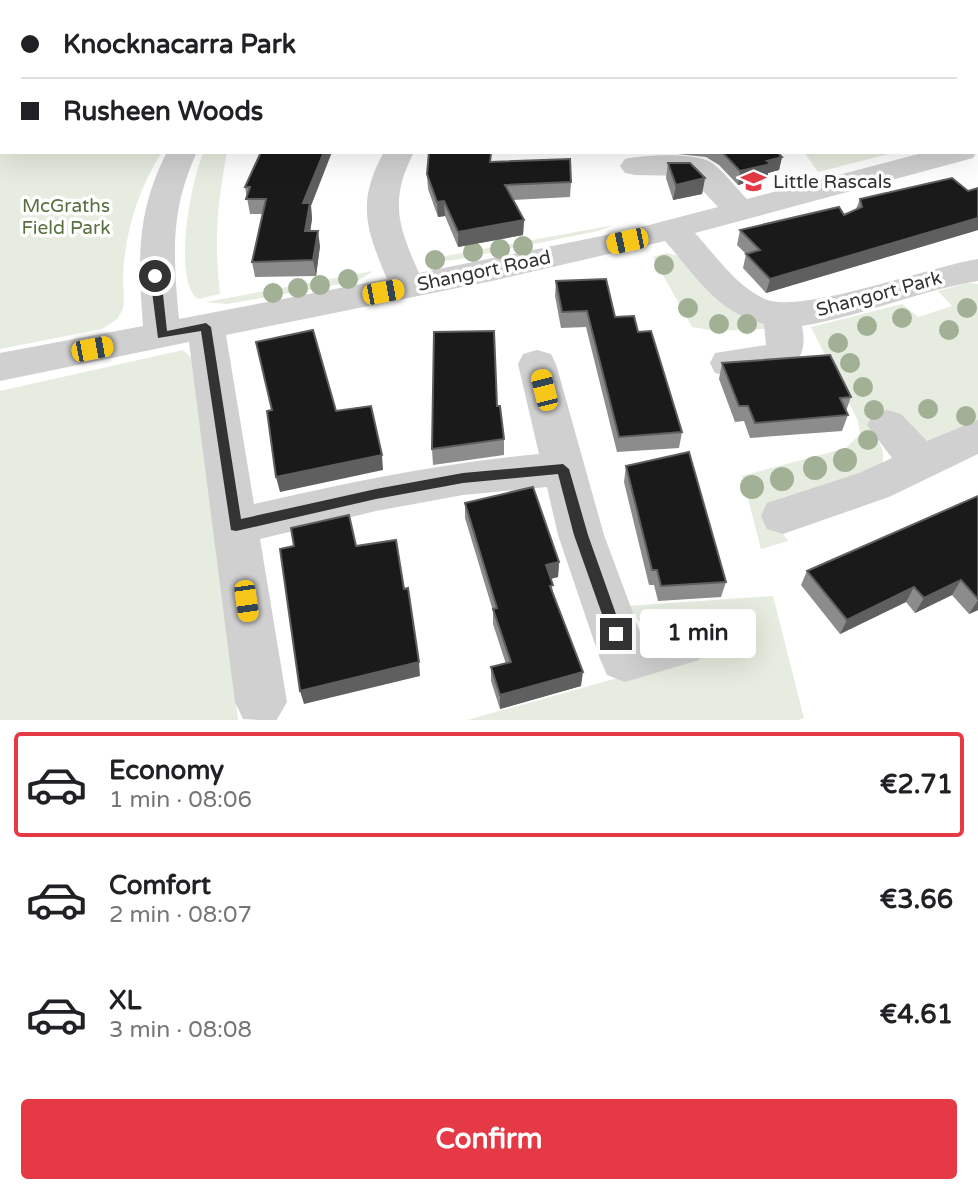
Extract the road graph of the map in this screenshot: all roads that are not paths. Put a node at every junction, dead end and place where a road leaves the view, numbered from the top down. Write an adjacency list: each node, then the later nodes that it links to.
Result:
1 (181, 154): 11 (street)
2 (398, 154): 8 (street)
3 (955, 154): 5 (street, Shangort Road)
4 (636, 166): 5 (street)
5 (741, 212): 6 (street, Shangort Road)
6 (673, 230): 8 (street, Shangort Road); 9 (street, Shangort Park)
7 (978, 270): 9 (street, Shangort Park)
8 (408, 287): 10 (street, Shangort Road)
9 (780, 314): 12 (street)
10 (206, 327): 11 (street, Shangort Road); 20 (street)
11 (162, 335): 14 (street, Shangort Road)
12 (729, 363)
13 (537, 364): 18 (street)
14 (0, 367)
15 (887, 425): 17 (street)
16 (978, 436): 17 (street)
17 (922, 463): 19 (street)
18 (563, 469): 20 (street); 21 (street)
19 (783, 516)
20 (236, 526): 22 (street)
21 (682, 644)
22 (261, 702)

